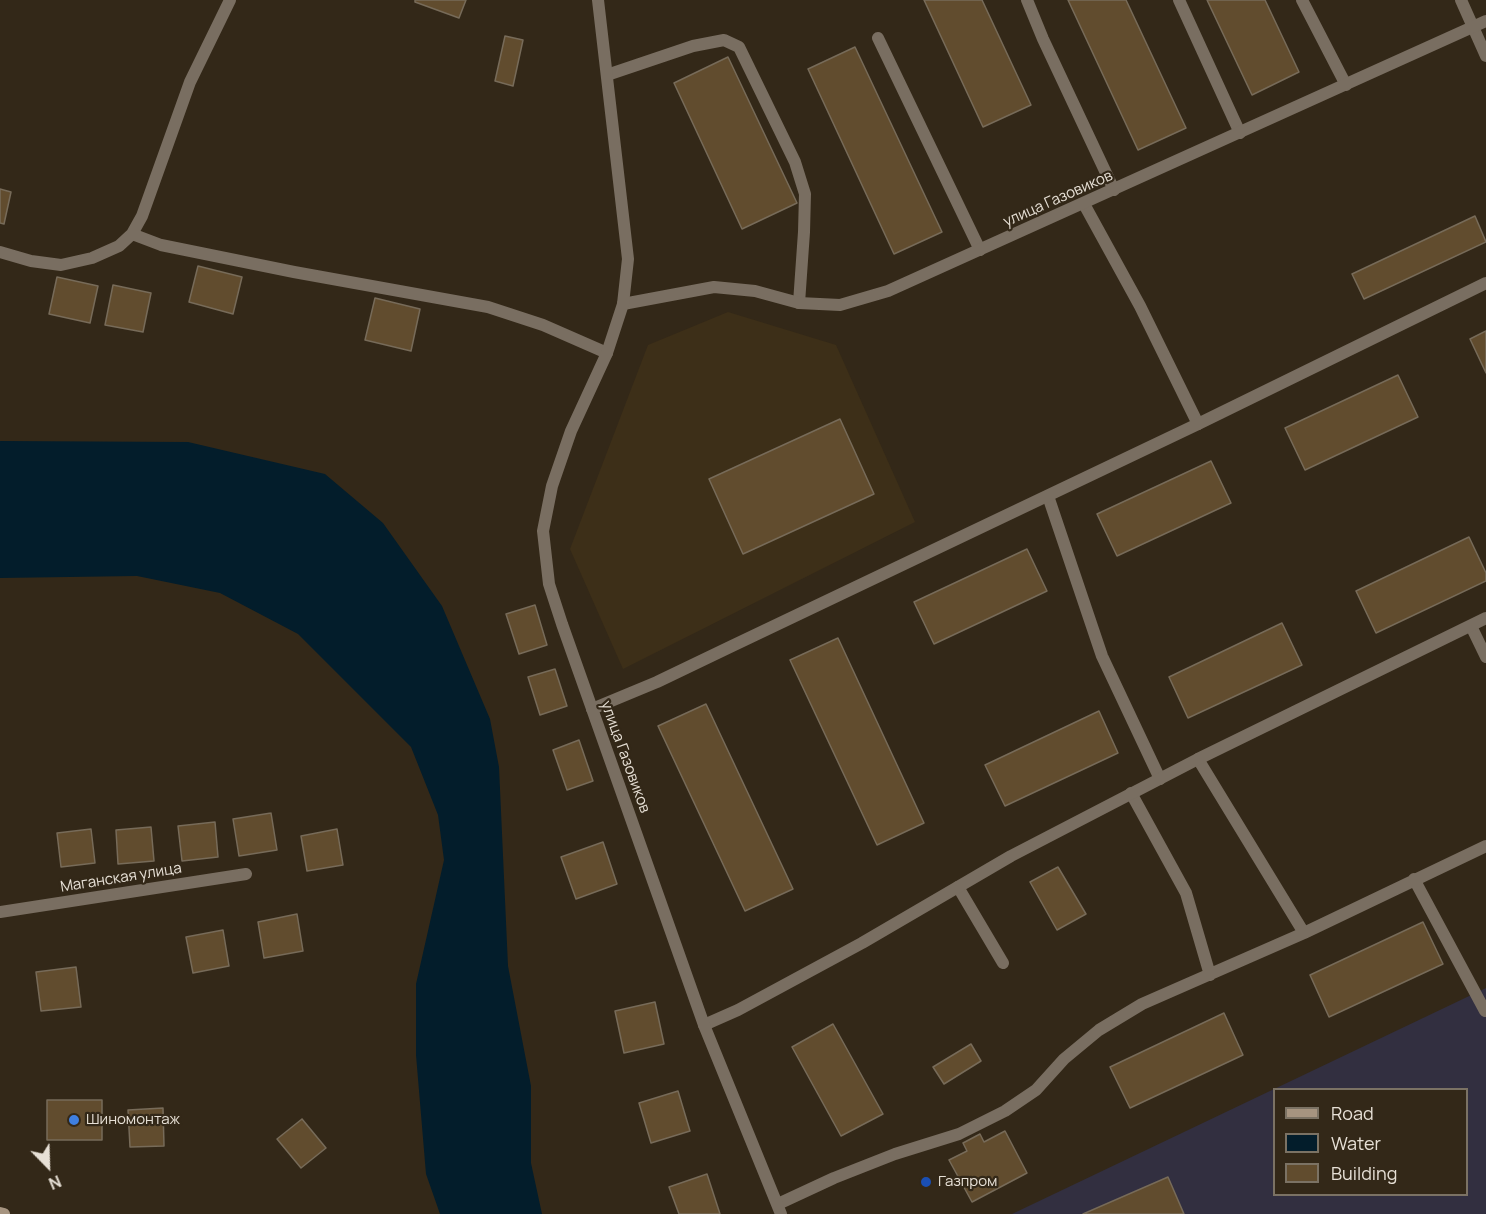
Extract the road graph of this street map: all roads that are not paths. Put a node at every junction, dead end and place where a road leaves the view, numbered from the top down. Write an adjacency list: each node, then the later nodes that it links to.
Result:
1 (230, 0): 16 (street)
2 (598, 0): 11 (street, улица Газовиков)
3 (1027, 0): 14 (street)
4 (1179, 0): 13 (street)
5 (1302, 0): 12 (street)
6 (1461, 0): 8 (street)
7 (1486, 21): 8 (street, улица Газовиков)
8 (1473, 27): 10 (street); 12 (street, улица Газовиков)
9 (878, 38): 17 (street)
10 (1486, 56)
11 (607, 75): 20 (street); 21 (street, улица Газовиков)
12 (1346, 85): 13 (street, улица Газовиков)
13 (1240, 133): 14 (street, улица Газовиков)
14 (1114, 190): 15 (street, улица Газовиков)
15 (1084, 204): 17 (street, улица Газовиков); 23 (street)
16 (132, 234): 18 (street); 22 (street)
17 (980, 250): 20 (street, улица Газовиков)
18 (0, 252)
19 (1486, 283): 23 (street)
20 (799, 303): 21 (street, улица Газовиков)
21 (623, 304): 22 (street, улица Газовиков)
22 (607, 353): 28 (street, улица Газовиков)
23 (1198, 424): 24 (street)
24 (1048, 496): 28 (street); 30 (street)
25 (1486, 618): 26 (street)
26 (1471, 626): 27 (street); 29 (street)
27 (1486, 657)
28 (592, 709): 41 (street, улица Газовиков)
29 (1198, 759): 30 (street); 37 (street)
30 (1160, 779): 31 (street)
31 (1131, 793): 35 (street); 39 (street)
32 (1486, 846): 34 (street)
33 (246, 874): 36 (street, Маганская улица)
34 (1414, 879): 37 (street); 40 (street)
35 (958, 887): 38 (street); 41 (street)
36 (0, 912)
37 (1304, 933): 39 (street)
38 (1003, 963)
39 (1210, 975): 42 (street)
40 (1485, 1011)
41 (704, 1024): 42 (street, улица Газовиков)
42 (779, 1209)

